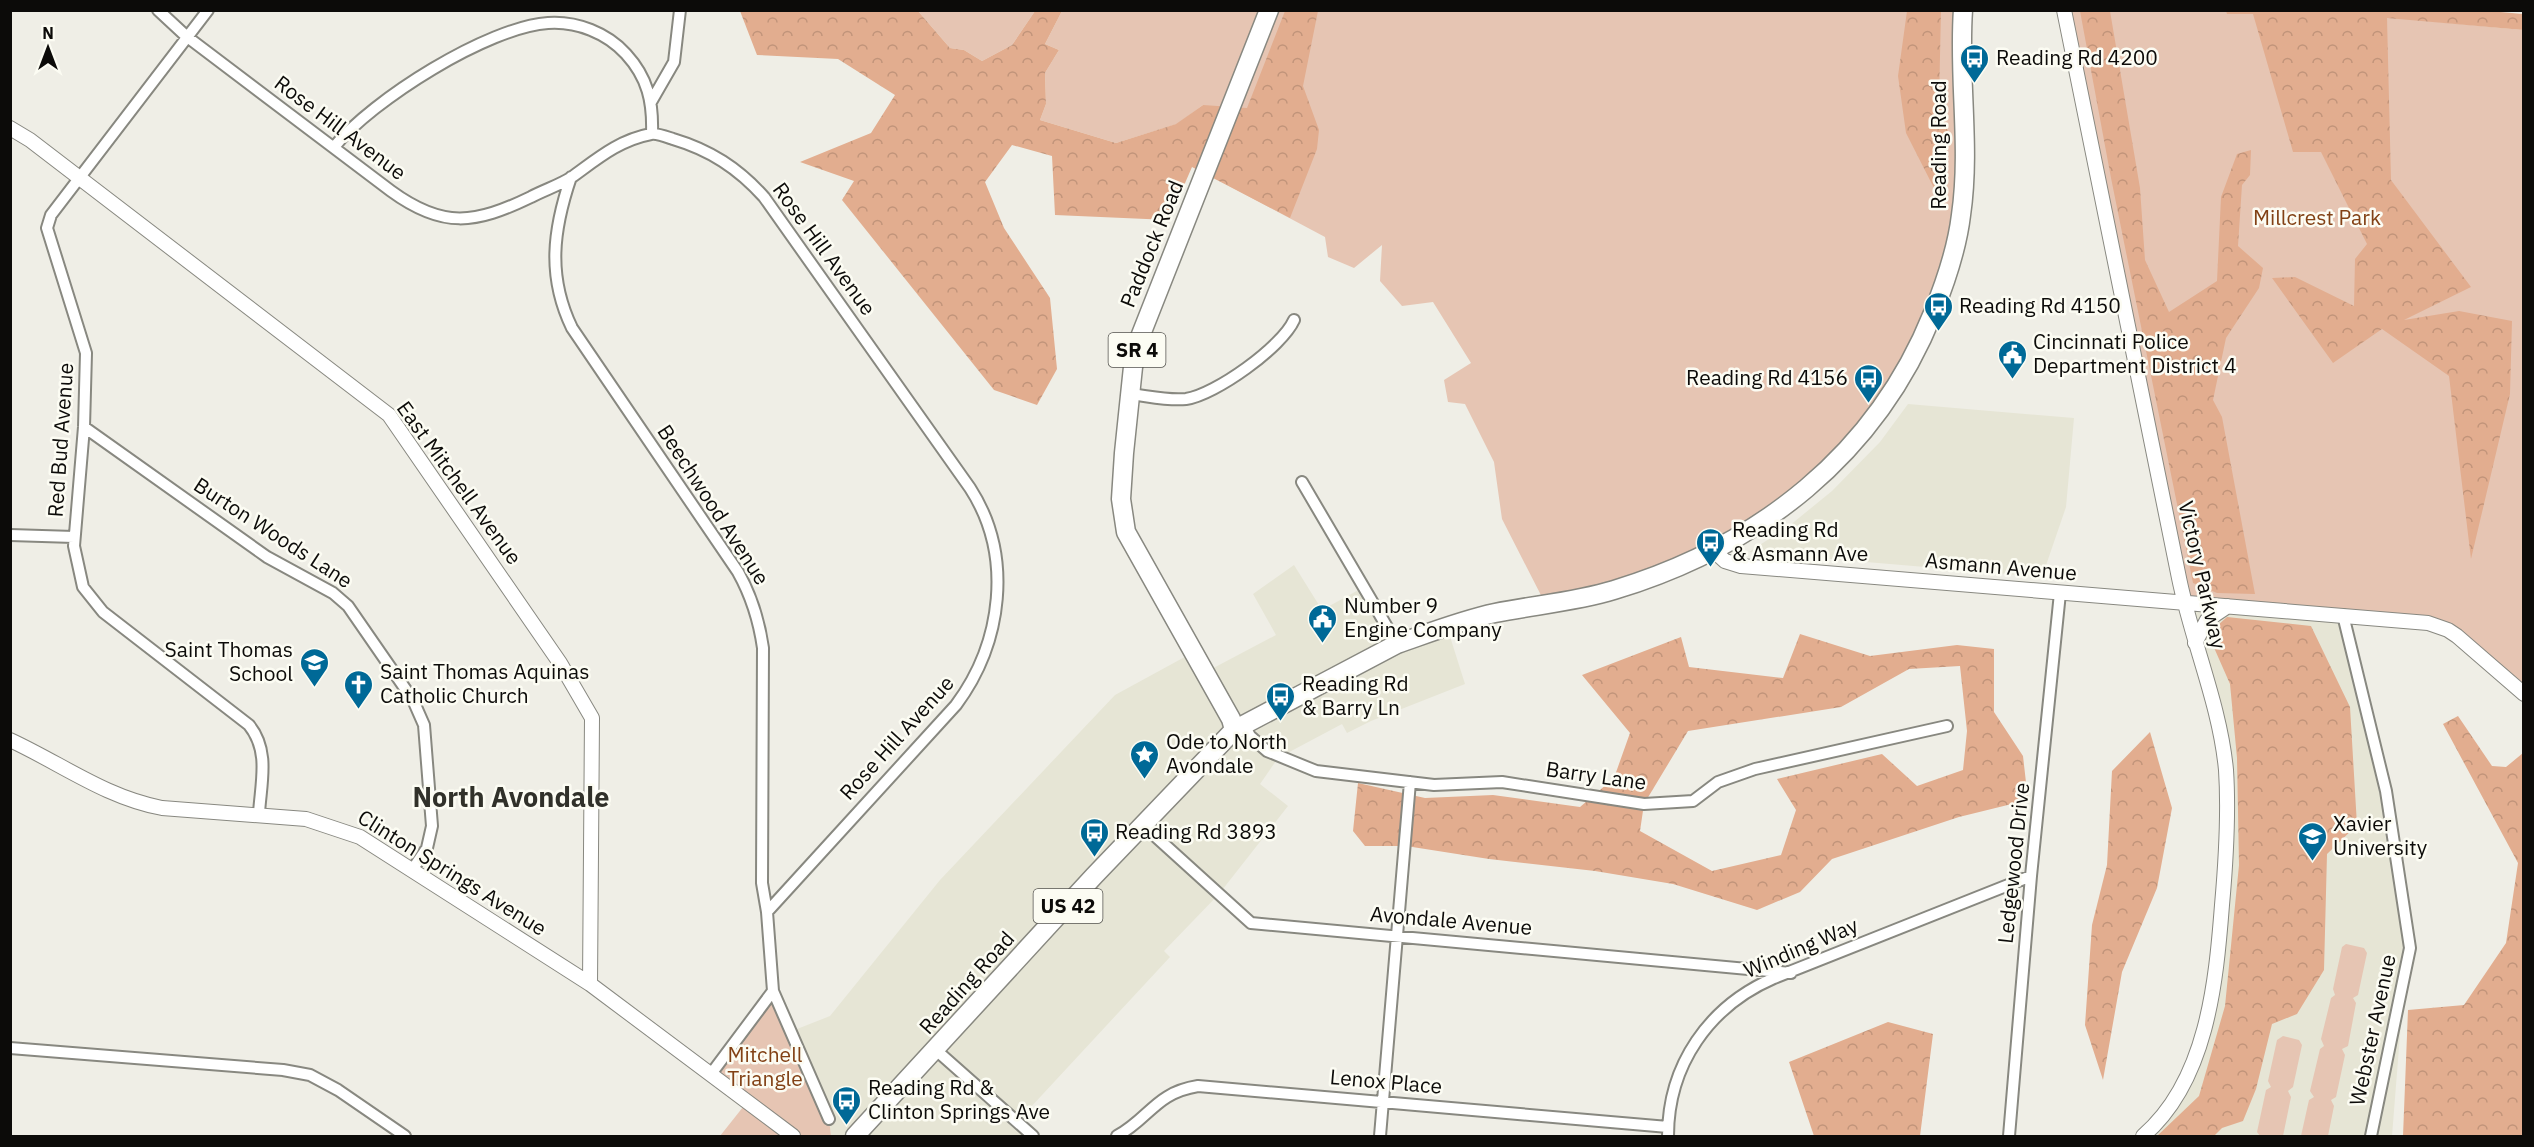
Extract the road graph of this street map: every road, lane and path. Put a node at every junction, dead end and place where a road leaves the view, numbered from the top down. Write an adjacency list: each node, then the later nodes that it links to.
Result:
1 (158, 10): 7 (street, Rose Hill Avenue)
2 (208, 10): 7 (street, Red Bud Avenue)
3 (680, 10): 8 (street)
4 (1269, 10): 15 (main road, Paddock Road / SR 4)
5 (1963, 10): 20 (main road, Reading Road / US 42)
6 (2064, 10): 22 (street, Victory Parkway)
7 (186, 36): 11 (street, Rose Hill Avenue); 12 (street, Red Bud Avenue)
8 (651, 102): 10 (street); 11 (street)
9 (10, 128): 12 (street, East Mitchell Avenue)
10 (652, 134): 13 (street, Rose Hill Avenue); 36 (street, Rose Hill Avenue)
11 (334, 147): 13 (street, Rose Hill Avenue)
12 (80, 177): 16 (street, Red Bud Avenue); 39 (street, East Mitchell Avenue)
13 (571, 177): 36 (street, Beechwood Avenue)
14 (1294, 320): 15 (street)
15 (1130, 394): 29 (main road, Paddock Road / SR 4)
16 (84, 427): 19 (street, Red Bud Avenue); 34 (street, Burton Woods Lane)
17 (1302, 482): 26 (street)
18 (10, 535): 19 (street)
19 (74, 537): 32 (street, Red Bud Avenue)
20 (1714, 551): 21 (street, Asmann Avenue); 26 (main road, Reading Road / US 42)
21 (2060, 593): 22 (street, Asmann Avenue); 35 (street, Ledgewood Drive)
22 (2184, 603): 23 (street, Asmann Avenue); 25 (street, Victory Parkway)
23 (2228, 606): 24 (street, Asmann Avenue); 25 (street)
24 (2343, 615): 27 (street, Asmann Avenue); 55 (street, Webster Avenue)
25 (2195, 643): 54 (street, Victory Parkway)
26 (1397, 645): 29 (main road, Reading Road / US 42)
27 (2523, 694)
28 (1947, 726): 31 (street, Barry Lane)
29 (1239, 727): 31 (street, Barry Lane); 33 (main road, Reading Road / US 42)
30 (10, 740): 32 (street, Clinton Springs Avenue)
31 (1410, 782): 37 (street)
32 (259, 813): 34 (street, Clinton Springs Avenue)
33 (1144, 826): 37 (street, Avondale Avenue); 42 (main road, Reading Road / US 42)
34 (412, 870): 39 (street, Clinton Springs Avenue)
35 (2031, 876): 38 (street, Winding Way); 53 (street, Ledgewood Drive)
36 (767, 912): 40 (street, Beechwood Avenue)
37 (1397, 936): 38 (street, Avondale Avenue); 44 (street)
38 (1791, 973): 46 (street, Winding Way)
39 (590, 984): 43 (street, Clinton Springs Avenue)
40 (773, 991): 43 (street); 45 (street, Beechwood Avenue)
41 (10, 1048): 47 (street)
42 (936, 1050): 49 (main road, Reading Road / US 42); 50 (street)
43 (711, 1074): 48 (street, Clinton Springs Avenue)
44 (1383, 1101): 46 (street, Lenox Place); 51 (street, Lenox Place); 52 (street)
45 (829, 1119)
46 (1668, 1132)
47 (405, 1137)
48 (793, 1137)
49 (855, 1137)
50 (1033, 1137)
51 (1117, 1137)
52 (1380, 1137)
53 (2009, 1137)
54 (2143, 1137)
55 (2371, 1137)

